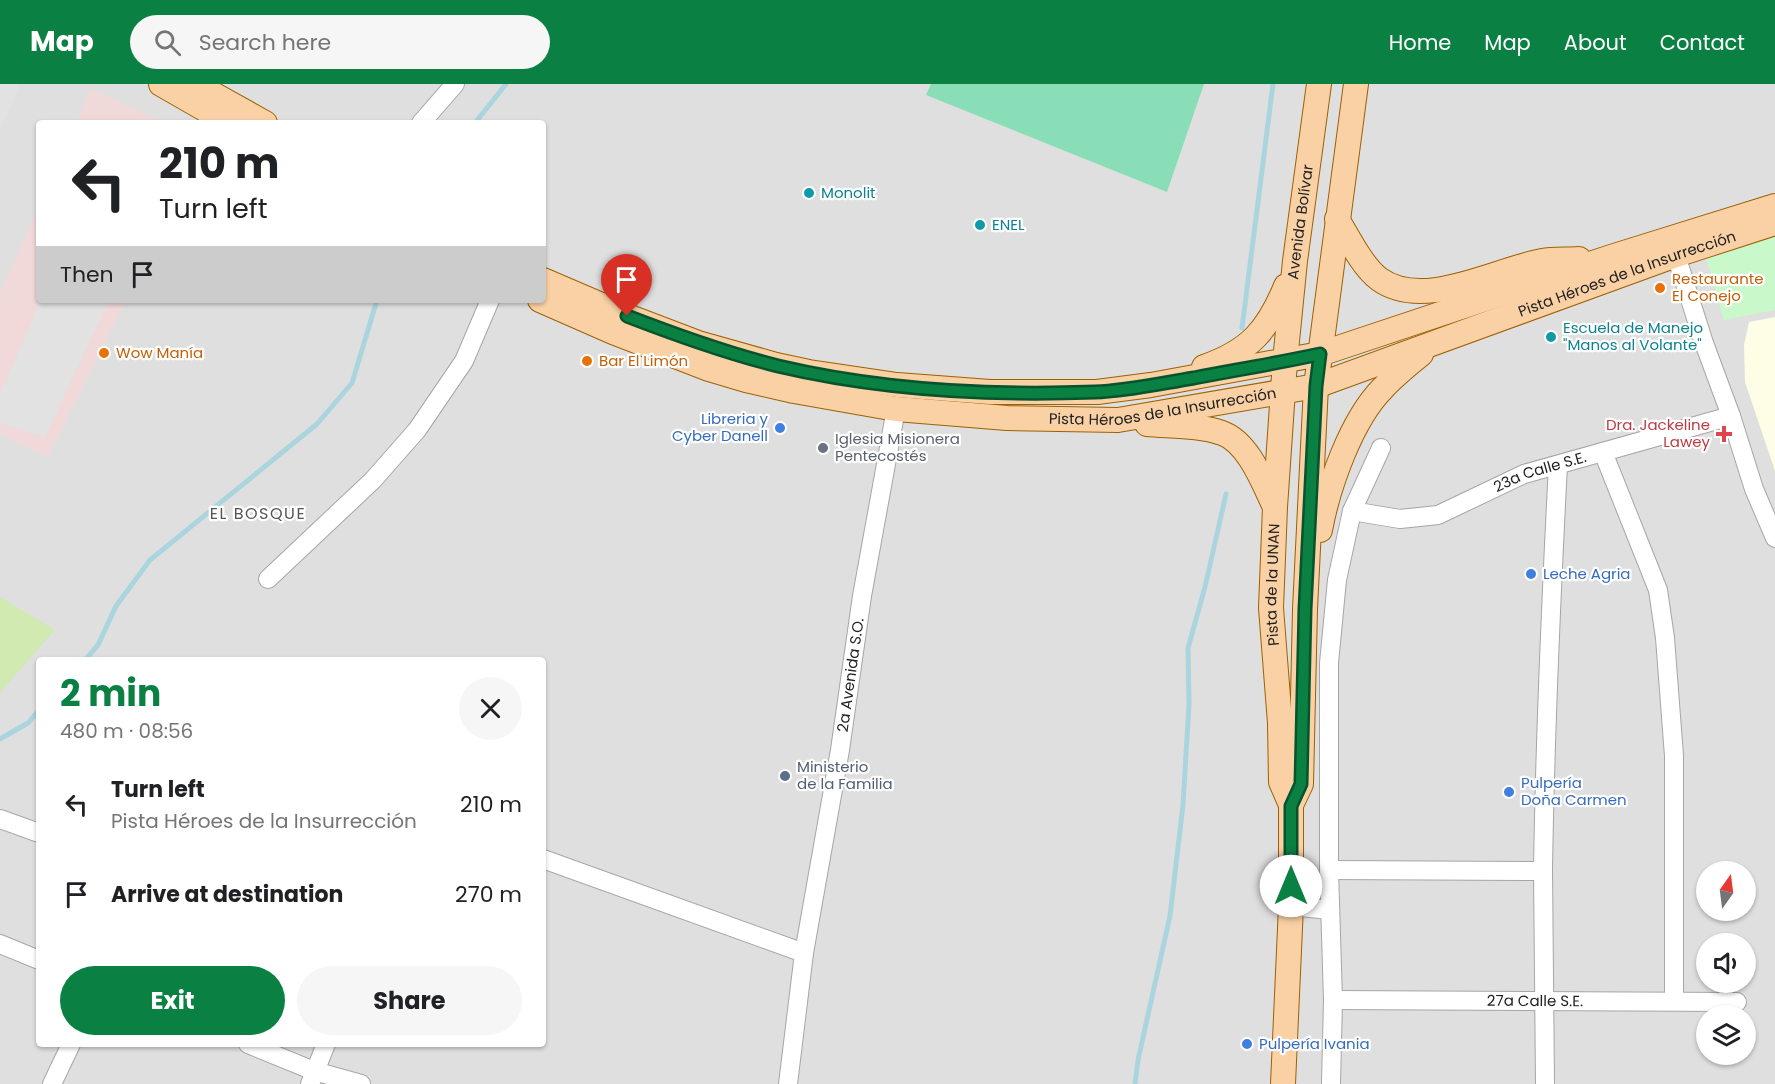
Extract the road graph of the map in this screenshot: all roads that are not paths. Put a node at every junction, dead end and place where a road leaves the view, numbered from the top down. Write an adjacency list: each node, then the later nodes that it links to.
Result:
1 (161, 84): 6 (main road)
2 (195, 84): 7 (main road)
3 (455, 84): 8 (street)
4 (1319, 84): 14 (main road, Avenida Bolívar)
5 (1356, 84): 10 (main road)
6 (224, 120)
7 (260, 120)
8 (424, 120)
9 (1775, 206): 12 (main road, Pista Héroes de la Insurrección)
10 (1337, 219): 13 (main road); 19 (main road)
11 (1775, 223): 12 (main road, Pista Héroes de la Insurrección)
12 (1673, 247): 13 (main road, Pista Héroes de la Insurrección); 18 (main road, Pista Héroes de la Insurrección); 25 (street)
13 (1611, 257): 19 (main road, Pista Héroes de la Insurrección)
14 (1295, 261): 20 (main road, Avenida Bolívar); 21 (main road)
15 (546, 281): 21 (main road, Pista Héroes de la Insurrección)
16 (489, 303): 33 (street)
17 (546, 303): 24 (main road, Pista Héroes de la Insurrección)
18 (1437, 342): 22 (main road, Pista Héroes de la Insurrección); 34 (main road)
19 (1320, 354): 20 (main road, Pista Héroes de la Insurrección); 22 (main road, Pista de la UNAN)
20 (1285, 361): 21 (main road, Pista Héroes de la Insurrección); 23 (main road, Pista de la UNAN)
21 (1151, 385)
22 (1316, 386): 23 (main road, Pista Héroes de la Insurrección); 34 (main road, Pista de la UNAN)
23 (1283, 392): 26 (main road, Pista Héroes de la Insurrección); 30 (main road, Pista de la UNAN)
24 (896, 409): 26 (main road, Pista Héroes de la Insurrección); 44 (street, 2a Avenida S.O.)
25 (1731, 416): 28 (street, 23a Calle S.E.); 32 (street)
26 (1118, 420): 30 (main road)
27 (1381, 448): 31 (street)
28 (1603, 452): 29 (street, 23a Calle S.E.); 48 (street)
29 (1558, 465): 31 (street, 23a Calle S.E.); 40 (street)
30 (1275, 507): 35 (main road, Pista de la UNAN)
31 (1352, 511): 39 (street)
32 (1775, 538)
33 (268, 579)
34 (1305, 609): 35 (main road, Pista de la UNAN)
35 (1291, 806): 41 (main road, Pista de la UNAN)
36 (0, 819): 37 (street)
37 (36, 832)
38 (546, 860): 44 (street)
39 (1329, 870): 40 (street); 42 (street)
40 (1544, 871): 47 (street)
41 (1291, 906): 42 (street); 57 (main road, Pista de la UNAN)
42 (1330, 910): 46 (street)
43 (0, 944): 45 (street)
44 (804, 953): 56 (street, 2a Avenida S.O.)
45 (36, 959)
46 (1333, 1000): 47 (street, 27a Calle S.E.); 58 (street)
47 (1544, 1000): 48 (street, 27a Calle S.E.); 59 (street)
48 (1674, 1001): 49 (street, 27a Calle S.E.)
49 (1737, 1002)
50 (70, 1047): 54 (street)
51 (254, 1047): 53 (street)
52 (325, 1047): 53 (street)
53 (312, 1077): 55 (street)
54 (52, 1084)
55 (361, 1084)
56 (788, 1084)
57 (1284, 1084)
58 (1331, 1084)
59 (1545, 1084)

